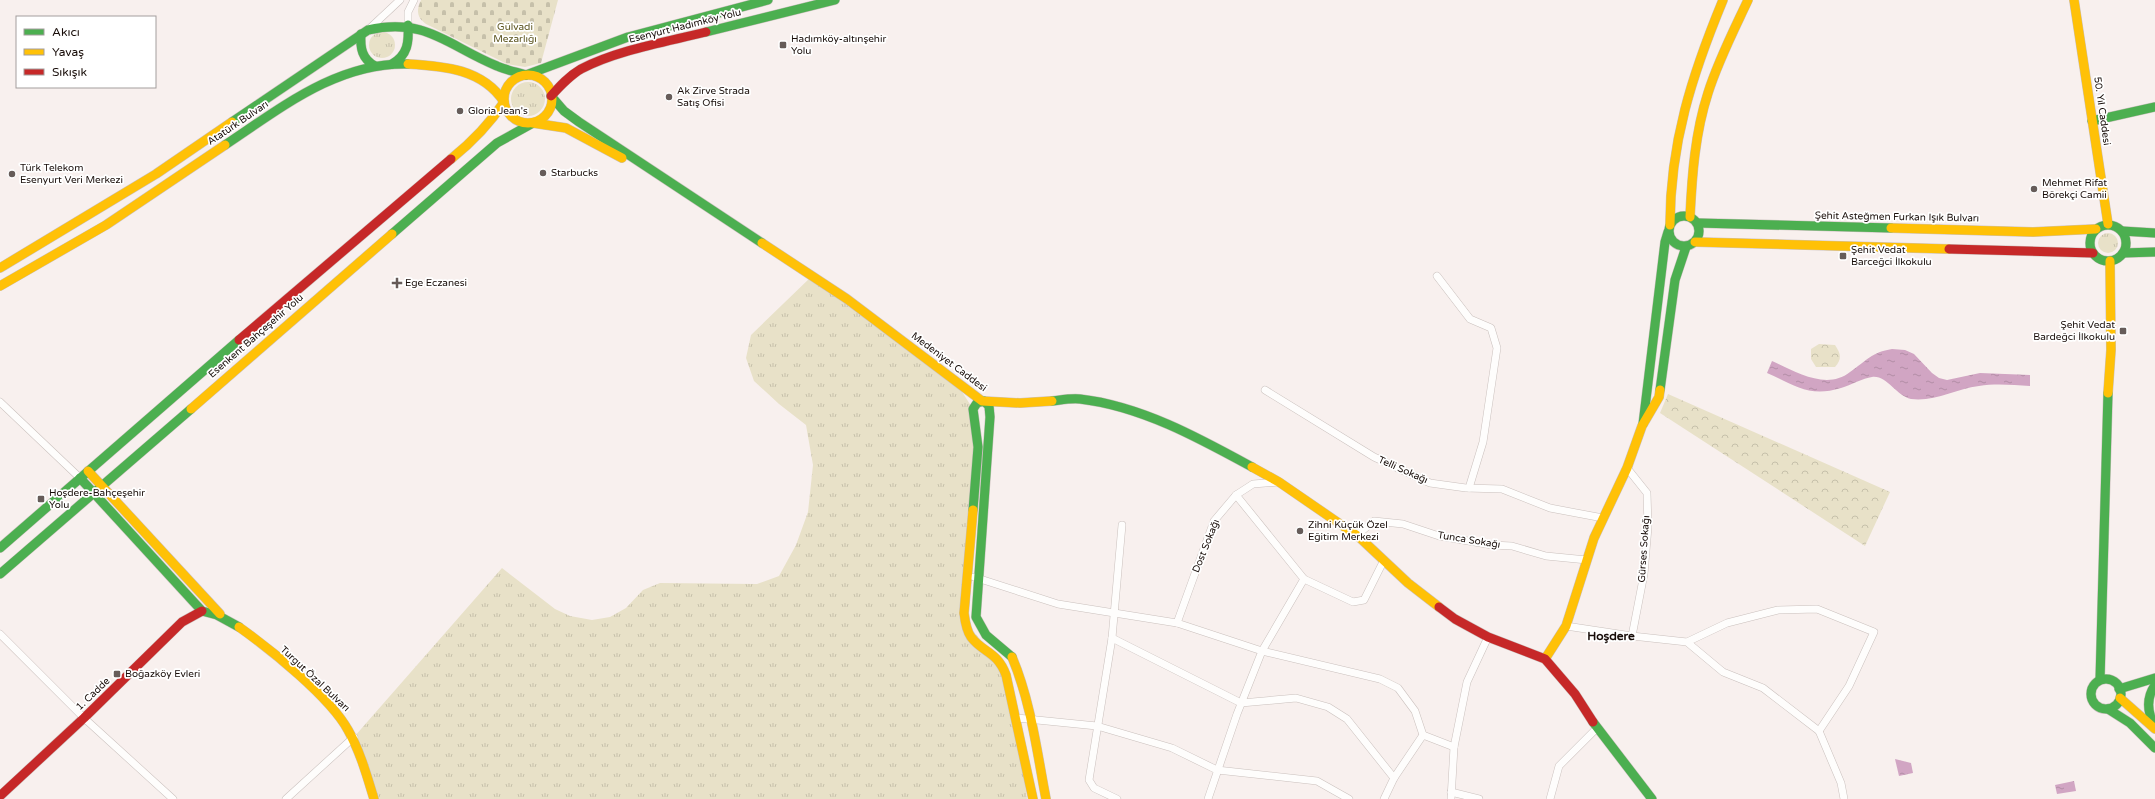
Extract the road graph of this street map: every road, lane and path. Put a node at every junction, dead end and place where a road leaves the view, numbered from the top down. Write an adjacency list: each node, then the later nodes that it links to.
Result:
1 (400, 0): 9 (street, Atatürk Bulvarı)
2 (414, 0): 8 (street)
3 (768, 0): 12 (main road, Esenyurt Hadımköy Yolu)
4 (835, 0): 13 (main road, Esenyurt Hadımköy Yolu)
5 (1723, 0): 22 (main road)
6 (1748, 0): 19 (main road)
7 (2074, 0): 16 (main road, 50. Yıl Caddesi)
8 (408, 25): 9 (main road, Atatürk Bulvarı); 10 (main road); 12 (main road, Atatürk Bulvarı)
9 (364, 32): 11 (main road); 32 (main road, Atatürk Bulvarı)
10 (392, 64): 11 (main road, Atatürk Bulvarı); 14 (main road, Atatürk Bulvarı)
11 (375, 66): 34 (main road, Atatürk Bulvarı)
12 (526, 75): 13 (main road); 14 (main road)
13 (551, 96): 17 (main road); 18 (main road)
14 (504, 102): 17 (main road); 40 (main road, Esenkent Bahçeşehir Yolu)
15 (2155, 107): 16 (main road)
16 (2092, 121): 21 (main road, 50. Yıl Caddesi)
17 (533, 123): 18 (main road); 43 (main road, Esenkent Bahçeşehir Yolu)
18 (681, 191): 36 (main road, Medeniyet Caddesi)
19 (1690, 216): 20 (main road); 22 (main road)
20 (1698, 223): 23 (main road, Şehit Asteğmen Furkan Işık Bulvarı); 26 (main road)
21 (2108, 224): 23 (main road); 24 (main road)
22 (1669, 229): 27 (main road); 38 (main road)
23 (2096, 229): 29 (main road)
24 (2122, 231): 25 (main road); 30 (main road)
25 (2155, 233)
26 (1695, 242): 27 (main road); 29 (main road)
27 (1686, 247): 38 (main road)
28 (2155, 252): 30 (main road)
29 (2093, 253): 31 (main road)
30 (2123, 253): 31 (main road)
31 (2110, 260): 70 (main road)
32 (0, 268)
33 (1437, 276): 44 (street)
34 (0, 286)
35 (1265, 390): 44 (street, Telli Sokağı)
36 (982, 401): 42 (main road, Medeniyet Caddesi); 54 (main road); 55 (main road)
37 (0, 402): 41 (street)
38 (1642, 426): 39 (main road)
39 (1627, 468): 47 (main road); 63 (street, Gürses Sokağı)
40 (88, 471): 41 (main road, Esenkent Bahçeşehir Yolu); 43 (main road, Turgut Özal Bulvarı)
41 (80, 478): 45 (main road); 50 (main road, Esenkent Bahçeşehir Yolu)
42 (1279, 482): 46 (street, Dost Sokağı); 49 (main road, Medeniyet Caddesi)
43 (100, 485): 45 (main road, Esenkent Bahçeşehir Yolu); 59 (main road, Turgut Özal Bulvarı)
44 (1469, 488): 47 (street, Telli Sokağı)
45 (92, 492): 53 (main road, Esenkent Bahçeşehir Yolu); 57 (main road)
46 (1236, 495): 56 (street); 60 (street, Dost Sokağı)
47 (1603, 518): 52 (main road)
48 (1122, 525): 58 (street)
49 (1357, 535): 51 (main road, Medeniyet Caddesi); 52 (street, Tunca Sokağı)
50 (0, 548)
51 (1384, 560): 56 (street); 64 (main road, Medeniyet Caddesi)
52 (1587, 560): 61 (main road)
53 (0, 574)
54 (966, 574): 55 (street); 76 (main road)
55 (978, 578): 58 (street); 77 (main road)
56 (1304, 579): 67 (street)
57 (202, 611): 59 (main road, Turgut Özal Bulvarı); 75 (main road, 1. Cadde)
58 (1115, 612): 60 (street); 65 (street)
59 (222, 617): 83 (main road, Turgut Özal Bulvarı)
60 (1177, 623): 67 (street)
61 (1566, 626): 63 (street); 68 (main road)
62 (0, 634): 75 (street)
63 (1632, 636): 66 (street)
64 (1488, 637): 68 (main road, Medeniyet Caddesi); 84 (street)
65 (1112, 638): 73 (street); 78 (street)
66 (1687, 642): 81 (street); 81 (street)
67 (1262, 651): 73 (street); 82 (street)
68 (1545, 659): 79 (main road)
69 (2155, 678): 72 (main road)
70 (2100, 680): 72 (main road); 74 (main road)
71 (2155, 685): 80 (main road)
72 (2120, 693): 74 (main road); 80 (main road)
73 (1241, 703): 86 (street); 87 (street)
74 (2108, 709): 85 (main road)
75 (84, 718): 88 (main road, 1. Cadde); 90 (street)
76 (1017, 718): 77 (street); 93 (main road)
77 (1031, 720): 78 (street); 94 (main road)
78 (1097, 726): 86 (street); 95 (street)
79 (1597, 728): 100 (street); 101 (main road)
80 (2155, 728)
81 (1818, 731): 102 (street)
82 (1423, 735): 84 (street); 87 (street)
83 (354, 737): 91 (street); 92 (main road, Turgut Özal Bulvarı)
84 (1454, 747): 89 (street)
85 (2155, 748)
86 (1217, 770): 96 (street); 97 (street)
87 (1394, 778): 98 (street)
88 (0, 796)
89 (1451, 796): 99 (street)
90 (173, 799)
91 (286, 799)
92 (374, 799)
93 (1033, 799)
94 (1046, 799)
95 (1117, 799)
96 (1208, 799)
97 (1349, 799)
98 (1384, 799)
99 (1479, 799)
100 (1550, 799)
101 (1652, 799)
102 (1844, 799)

